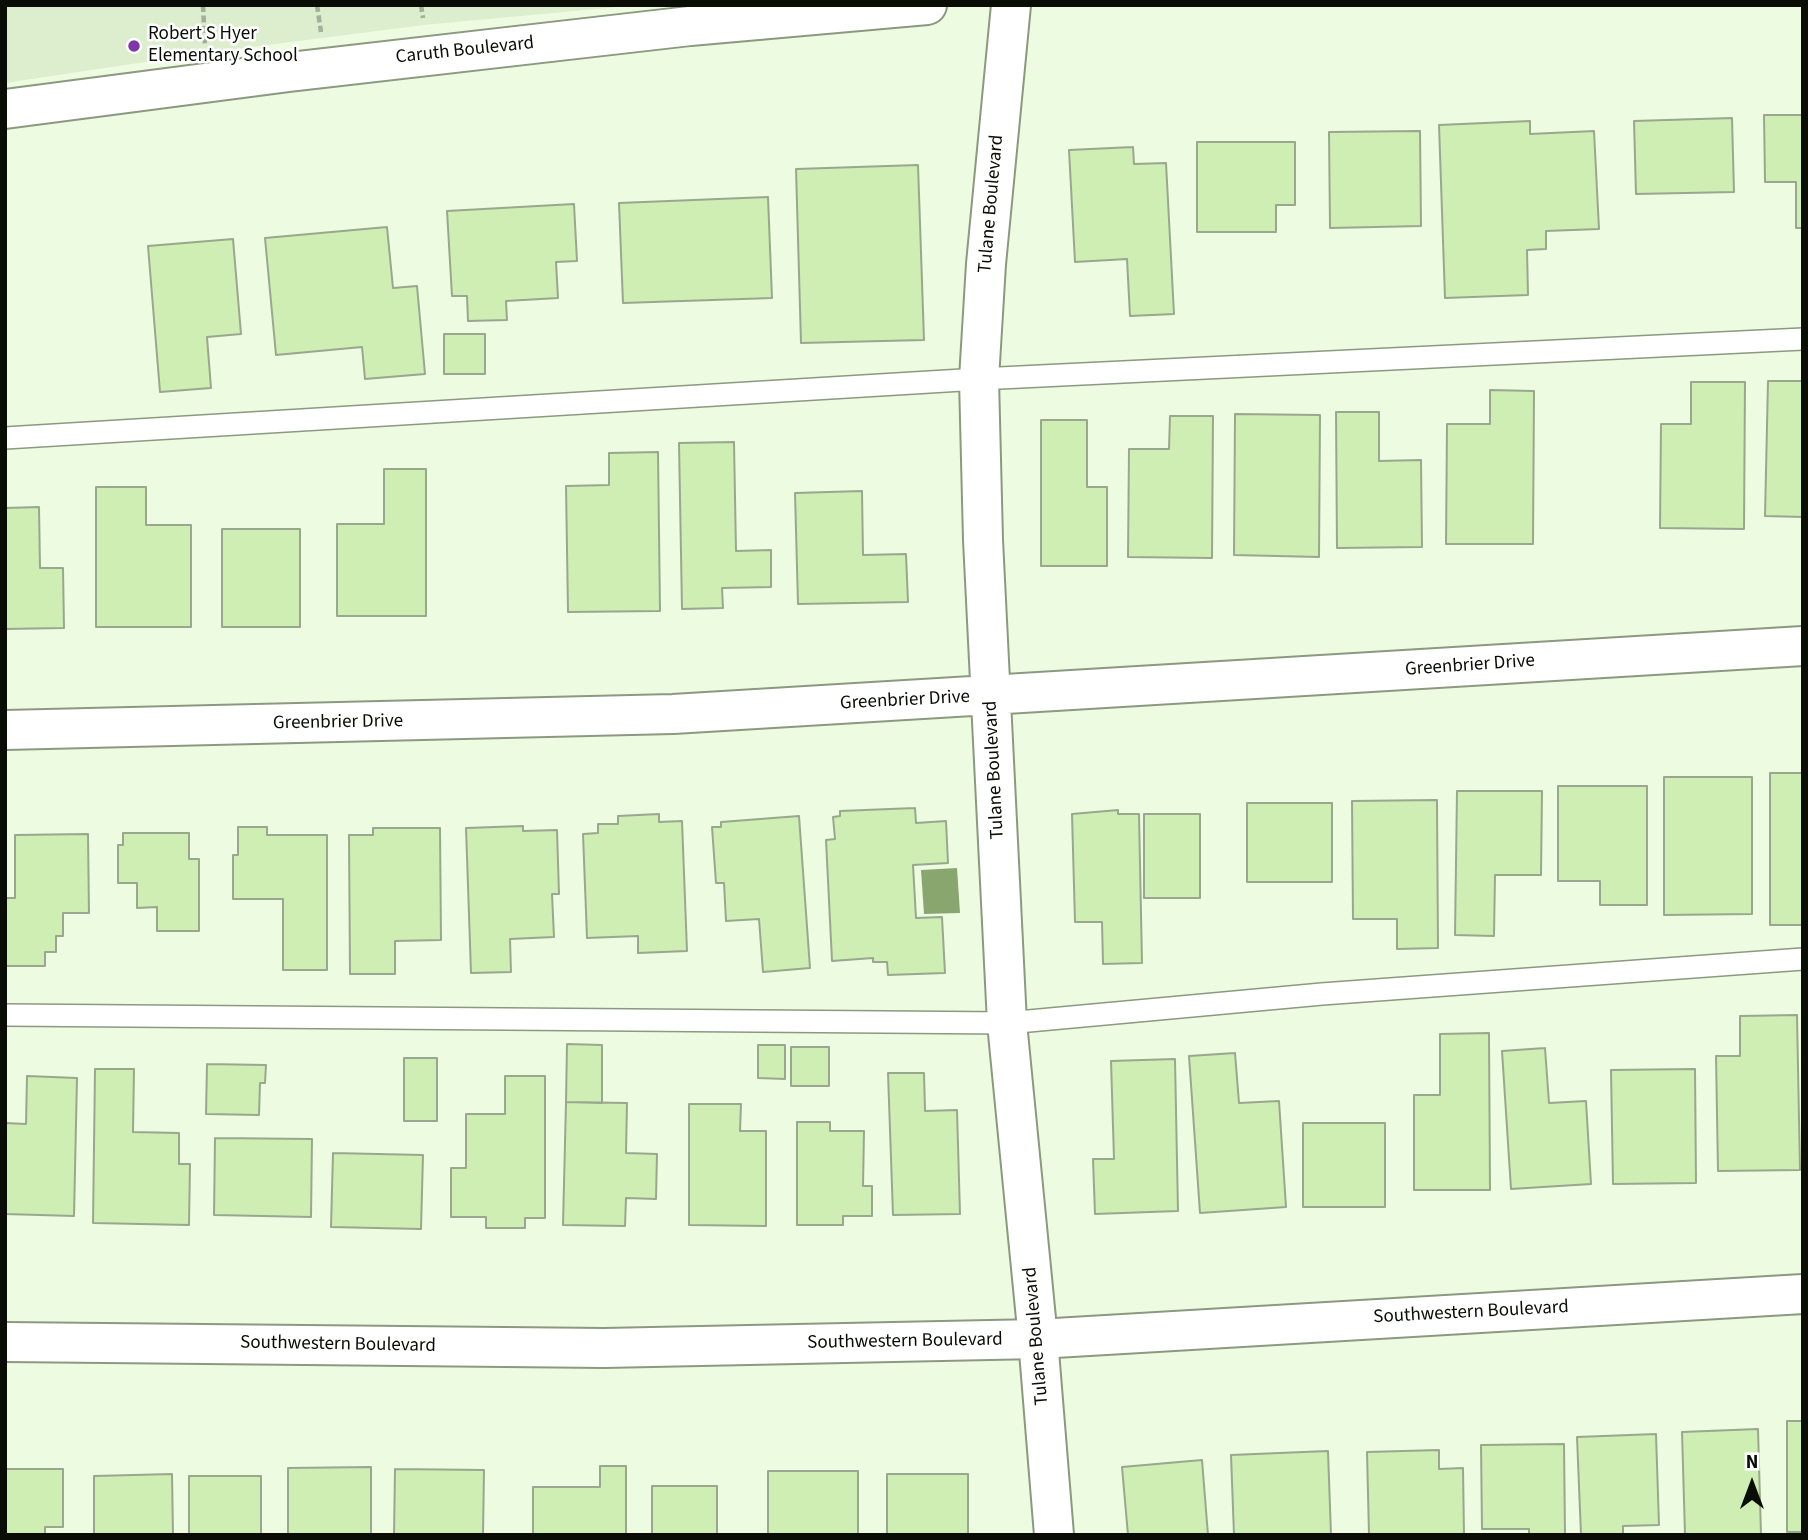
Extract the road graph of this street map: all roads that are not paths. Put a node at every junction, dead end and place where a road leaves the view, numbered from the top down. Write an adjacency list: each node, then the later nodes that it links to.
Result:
1 (927, 5): 3 (street, Caruth Boulevard)
2 (1011, 5): 5 (street, Tulane Boulevard)
3 (5, 109)
4 (1803, 339): 5 (lane)
5 (979, 379): 6 (lane); 8 (street, Tulane Boulevard)
6 (5, 438)
7 (1803, 646): 8 (street, Greenbrier Drive)
8 (991, 696): 9 (street, Greenbrier Drive); 12 (street, Tulane Boulevard)
9 (5, 730)
10 (1803, 959): 12 (lane)
11 (5, 1015): 12 (lane)
12 (1007, 1023): 14 (street, Tulane Boulevard)
13 (1803, 1294): 14 (street, Southwestern Boulevard)
14 (1038, 1339): 15 (street, Southwestern Boulevard); 16 (street, Tulane Boulevard)
15 (5, 1342)
16 (1054, 1535)

